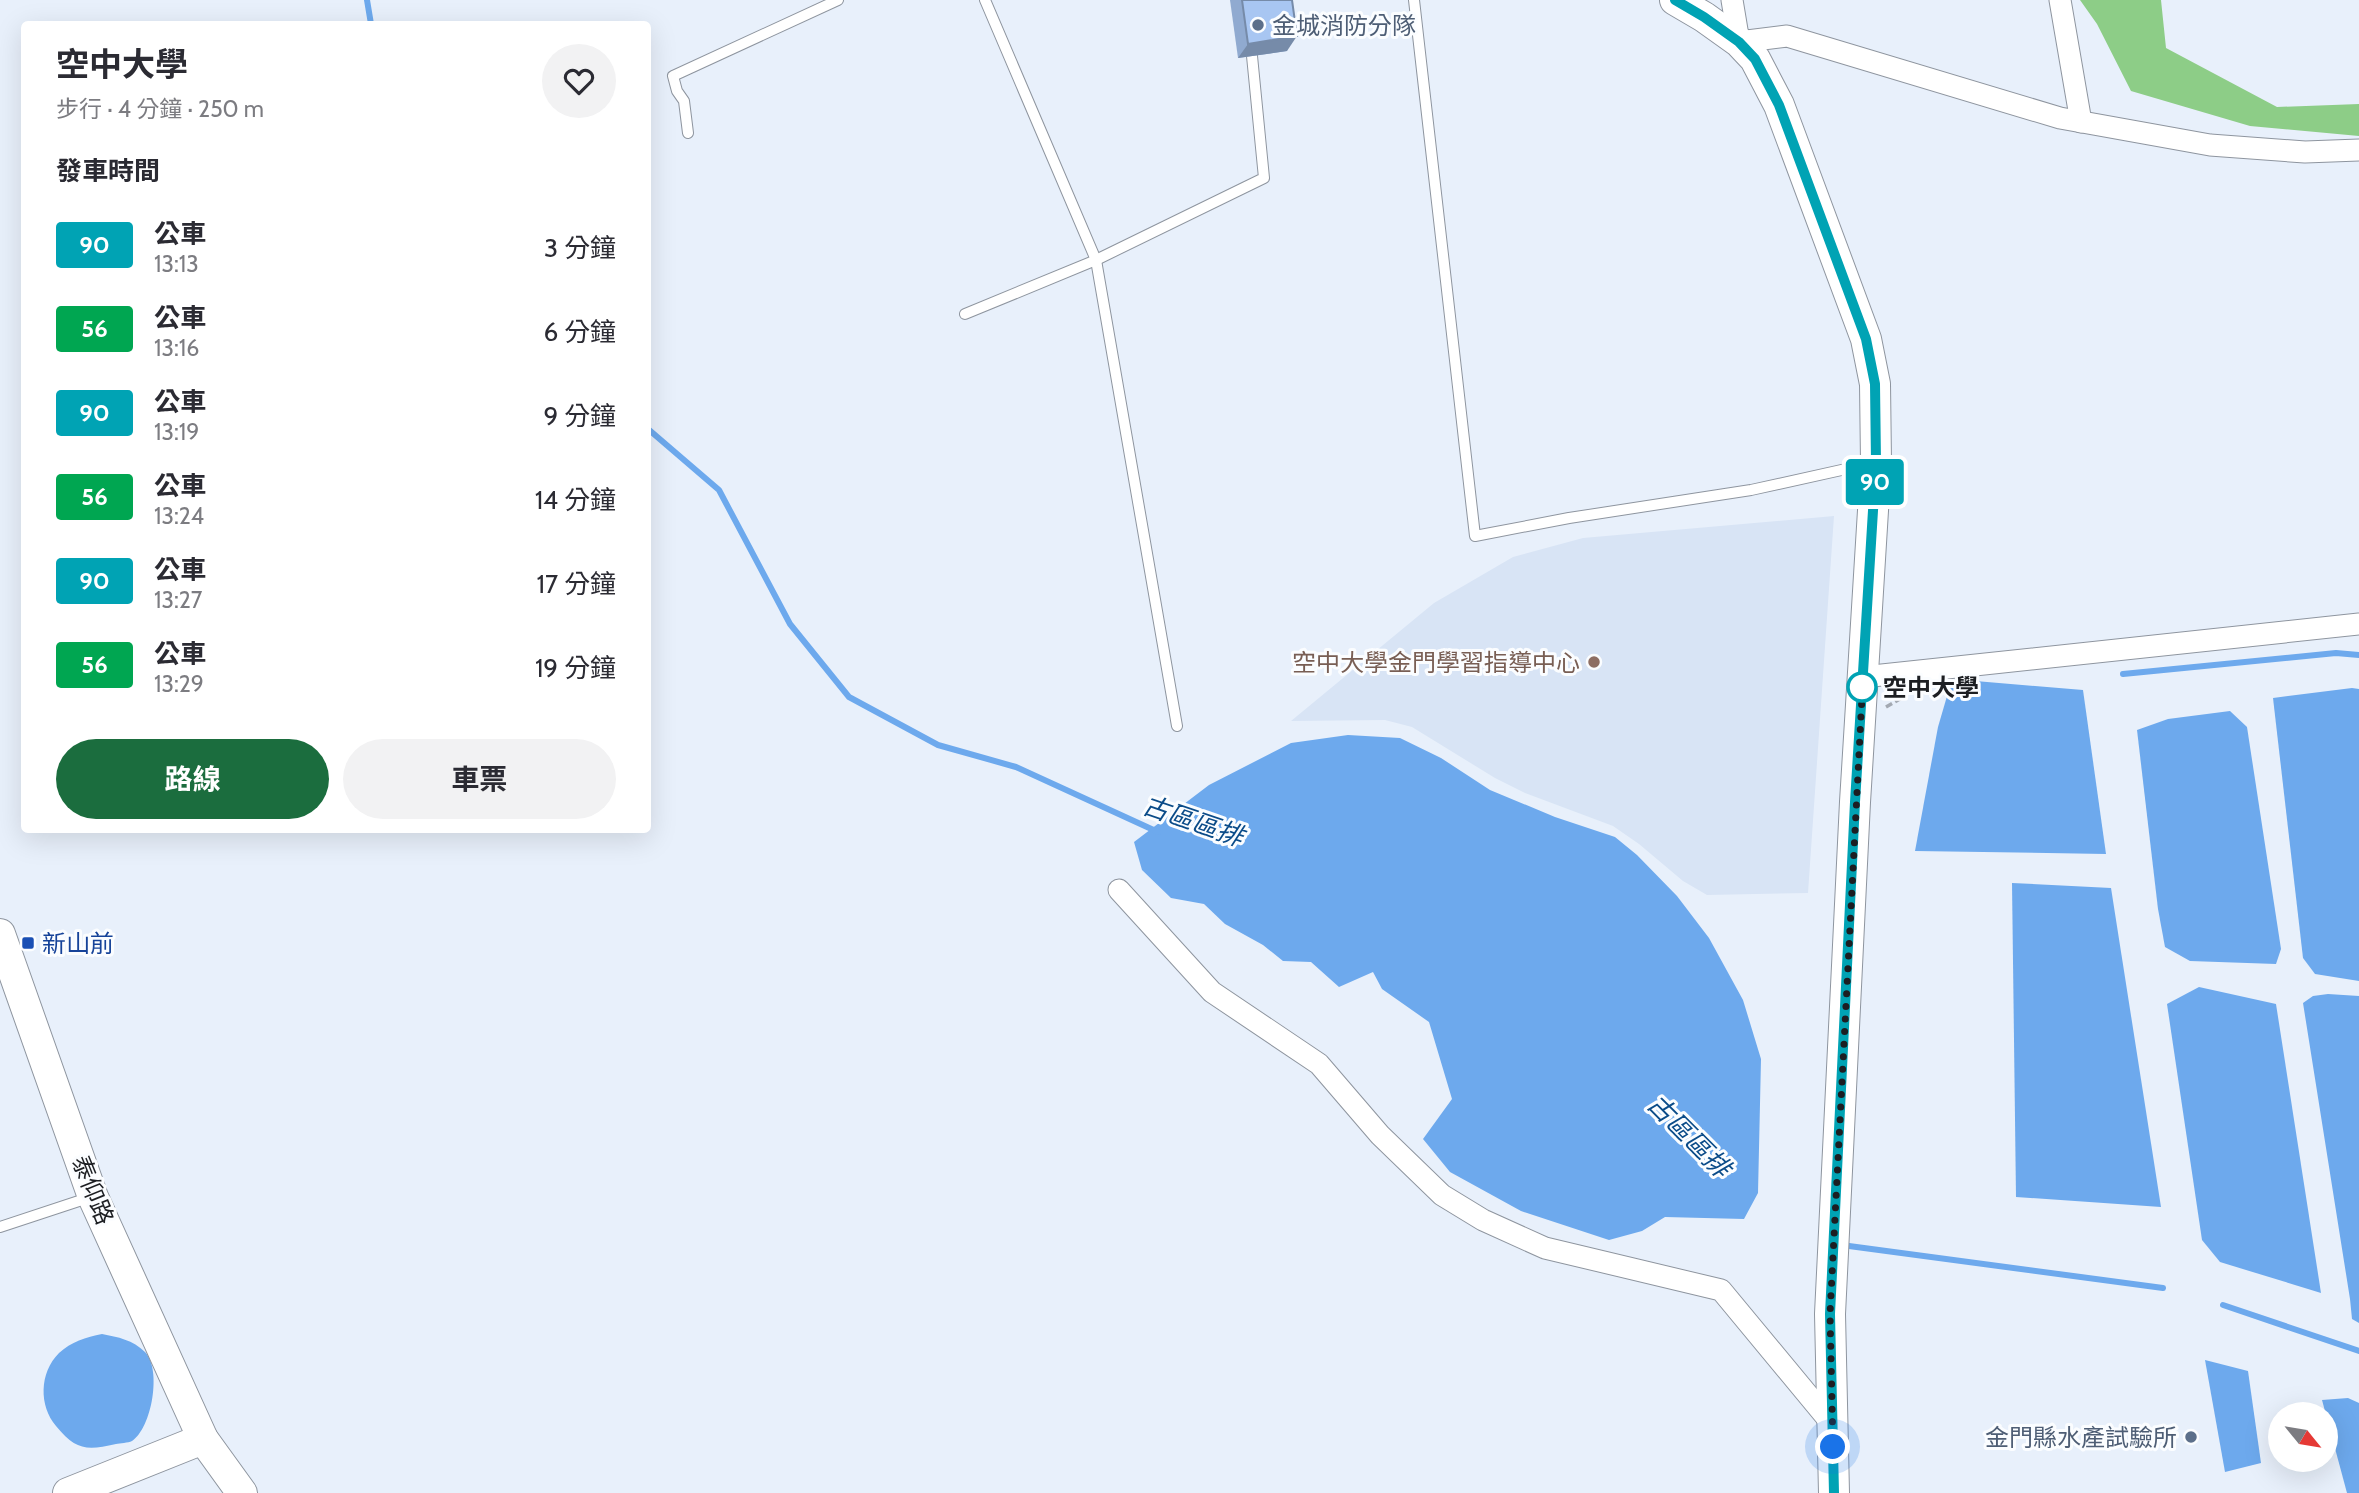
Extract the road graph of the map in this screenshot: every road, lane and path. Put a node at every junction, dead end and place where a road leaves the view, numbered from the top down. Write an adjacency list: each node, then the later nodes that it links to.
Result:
1 (838, 0): 10 (lane)
2 (985, 0): 12 (lane)
3 (1414, 0): 14 (lane)
4 (1675, 0): 7 (main road)
5 (1732, 0): 7 (street)
6 (2060, 0): 9 (street)
7 (1739, 42): 9 (street); 14 (main road)
8 (1252, 56): 12 (lane)
9 (2081, 122): 11 (street)
10 (688, 133)
11 (2359, 150)
12 (1096, 260): 13 (lane); 17 (lane)
13 (965, 314)
14 (1876, 462): 16 (main road)
15 (2359, 624): 16 (street)
16 (1863, 677): 22 (main road)
17 (1177, 726)
18 (1119, 890): 22 (street)
19 (0, 934): 20 (main road, 泰仰路)
20 (93, 1197): 21 (lane); 23 (main road, 泰仰路)
21 (0, 1227)
22 (1832, 1424): 26 (main road)
23 (203, 1439): 24 (main road); 25 (main road, 泰仰路)
24 (68, 1493)
25 (242, 1493)
26 (1834, 1493)

